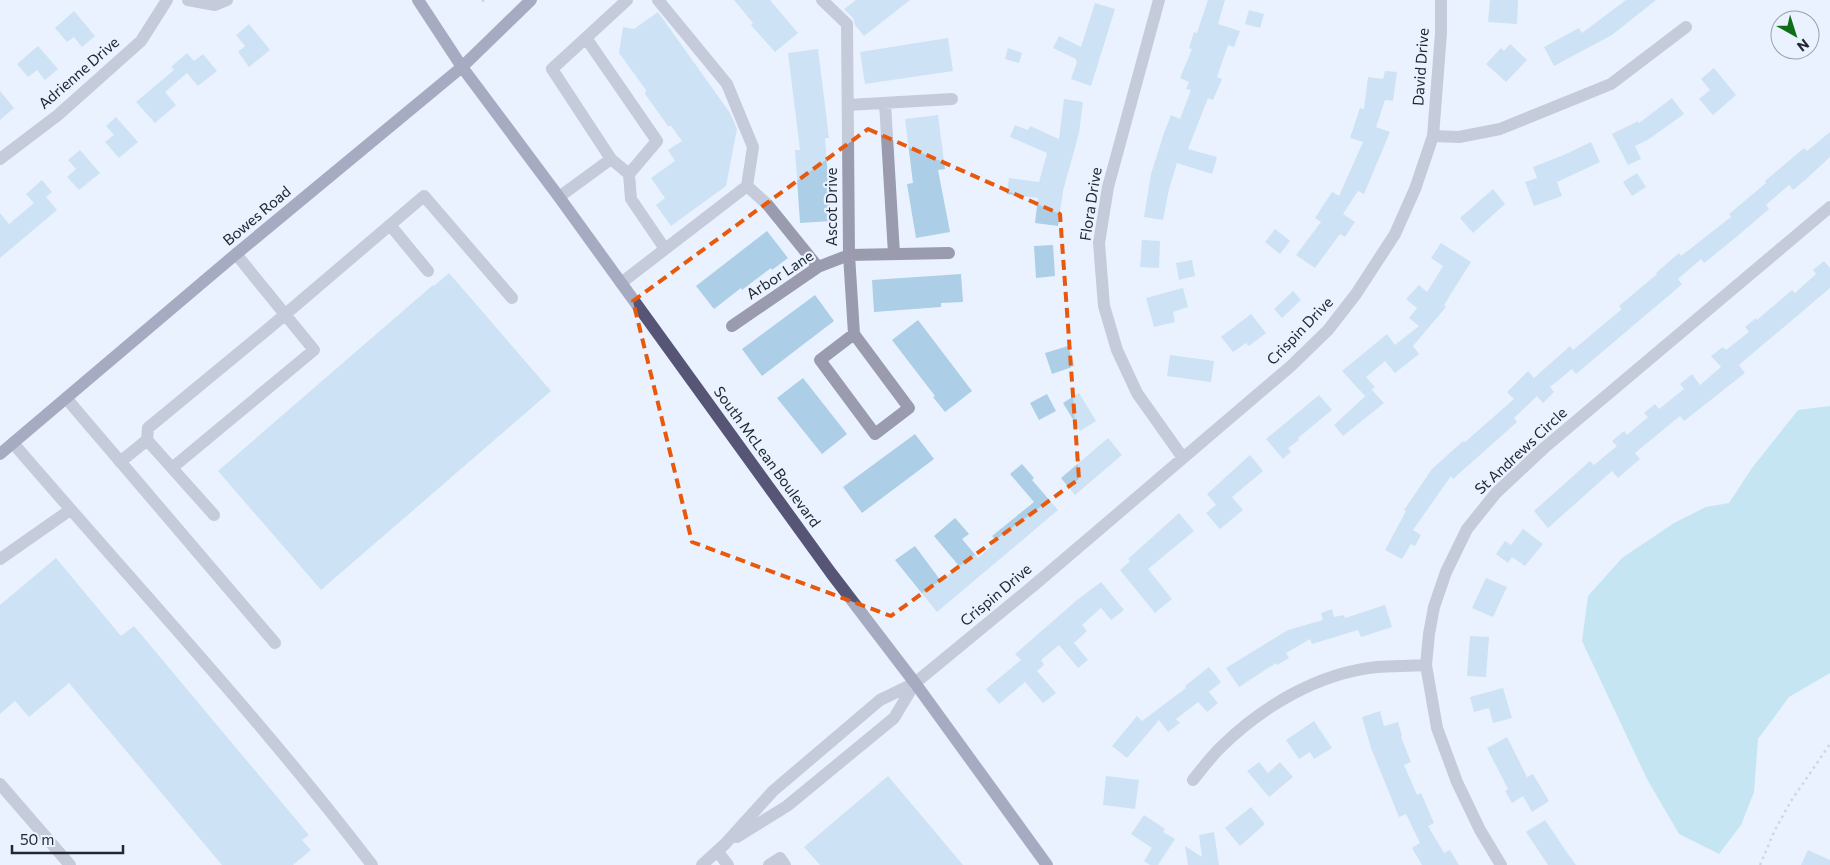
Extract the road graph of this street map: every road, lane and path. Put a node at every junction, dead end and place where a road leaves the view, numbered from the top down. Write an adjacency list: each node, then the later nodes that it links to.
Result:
1 (167, 0): 18 (street, Adrienne Drive)
2 (188, 0): 3 (street)
3 (226, 0)
4 (418, 0): 13 (main road, South McLean Boulevard)
5 (531, 0): 13 (main road, Bowes Road)
6 (627, 0): 12 (street)
7 (658, 0): 21 (street)
8 (1159, 0): 41 (street, Flora Drive)
9 (1441, 0): 17 (street, David Drive)
10 (824, 1): 16 (street, Ascot Drive)
11 (1686, 27): 17 (street)
12 (586, 38): 19 (street); 20 (street)
13 (462, 67): 22 (main road, South McLean Boulevard); 27 (main road, Bowes Road)
14 (952, 99): 15 (street)
15 (885, 103): 16 (street); 28 (street)
16 (848, 105): 29 (street, Ascot Drive)
17 (1432, 136): 41 (street, Crispin Drive)
18 (0, 159)
19 (612, 159): 20 (street); 22 (street)
20 (629, 174): 25 (street)
21 (747, 186): 25 (street); 30 (street)
22 (559, 196): 32 (main road, South McLean Boulevard)
23 (1830, 207): 48 (street, St Andrews Circle)
24 (390, 225): 31 (street); 33 (street); 34 (street)
25 (665, 249): 32 (street)
26 (949, 253): 28 (street, Arbor Lane)
27 (236, 254): 34 (street); 37 (main road, Bowes Road)
28 (894, 254): 29 (street, Arbor Lane)
29 (849, 255): 30 (street, Arbor Lane); 36 (street, Ascot Drive)
30 (818, 267): 35 (street, Arbor Lane)
31 (428, 271)
32 (622, 283): 49 (main road, South McLean Boulevard)
33 (512, 298)
34 (284, 314): 38 (street); 43 (street)
35 (732, 326)
36 (854, 334): 36 (street)
37 (66, 398): 39 (main road, Bowes Road); 42 (street)
38 (148, 440): 42 (street); 43 (street)
39 (13, 443): 40 (main road, Bowes Road); 44 (street)
40 (0, 454)
41 (1183, 458): 49 (street, Crispin Drive)
42 (120, 462): 47 (street)
43 (172, 468): 45 (street)
44 (70, 510): 46 (street); 55 (street)
45 (214, 515)
46 (0, 560)
47 (275, 643)
48 (1426, 665): 51 (street); 61 (street, St Andrews Circle)
49 (915, 684): 53 (street, Crispin Drive); 53 (street, Crispin Drive); 60 (main road, South McLean Boulevard)
50 (1830, 744): 62 (path)
51 (1192, 780)
52 (0, 784): 54 (street)
53 (721, 848): 56 (street, Crispin Drive); 57 (street)
54 (70, 865)
55 (372, 865)
56 (702, 865)
57 (728, 865)
58 (769, 865): 59 (street)
59 (785, 865)
60 (1047, 865)
61 (1500, 865)
62 (1760, 865)

